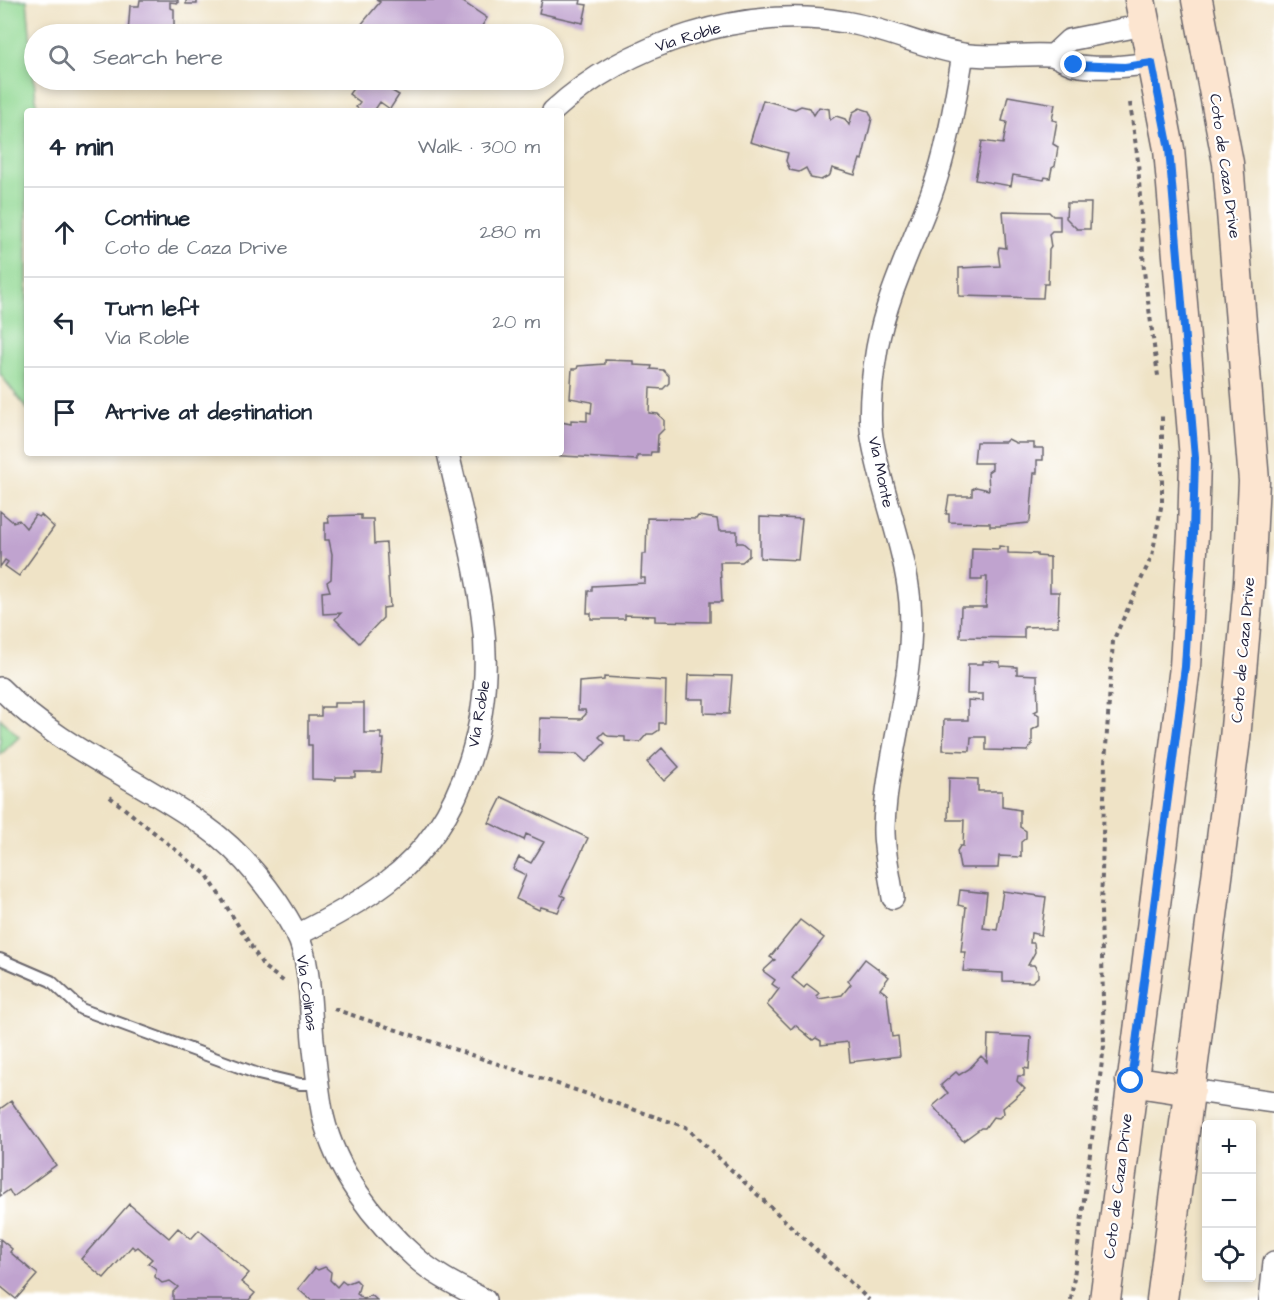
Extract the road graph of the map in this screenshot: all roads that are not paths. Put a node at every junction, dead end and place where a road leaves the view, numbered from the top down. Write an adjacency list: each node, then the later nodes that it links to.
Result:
1 (1197, 0): 14 (main road, Coto de Caza Drive)
2 (1142, 13): 4 (street); 5 (main road, Coto de Caza Drive)
3 (963, 54): 4 (street, Via Roble); 6 (street, Via Roble); 9 (street, Via Monte)
4 (1053, 55): 5 (street, Via Roble)
5 (1139, 65): 12 (main road, Coto de Caza Drive)
6 (557, 108)
7 (449, 456): 10 (street, Via Roble)
8 (0, 688): 10 (street, Via Colinas)
9 (894, 898)
10 (297, 935): 13 (street, Via Colinas)
11 (0, 959): 13 (lane)
12 (1131, 1081): 14 (main road); 18 (main road, Coto de Caza Drive)
13 (318, 1084): 17 (street, Via Colinas)
14 (1190, 1090): 15 (street); 19 (main road, Coto de Caza Drive)
15 (1274, 1102)
16 (1274, 1262): 20 (street)
17 (485, 1300)
18 (1105, 1300)
19 (1162, 1300)
20 (1270, 1300)

